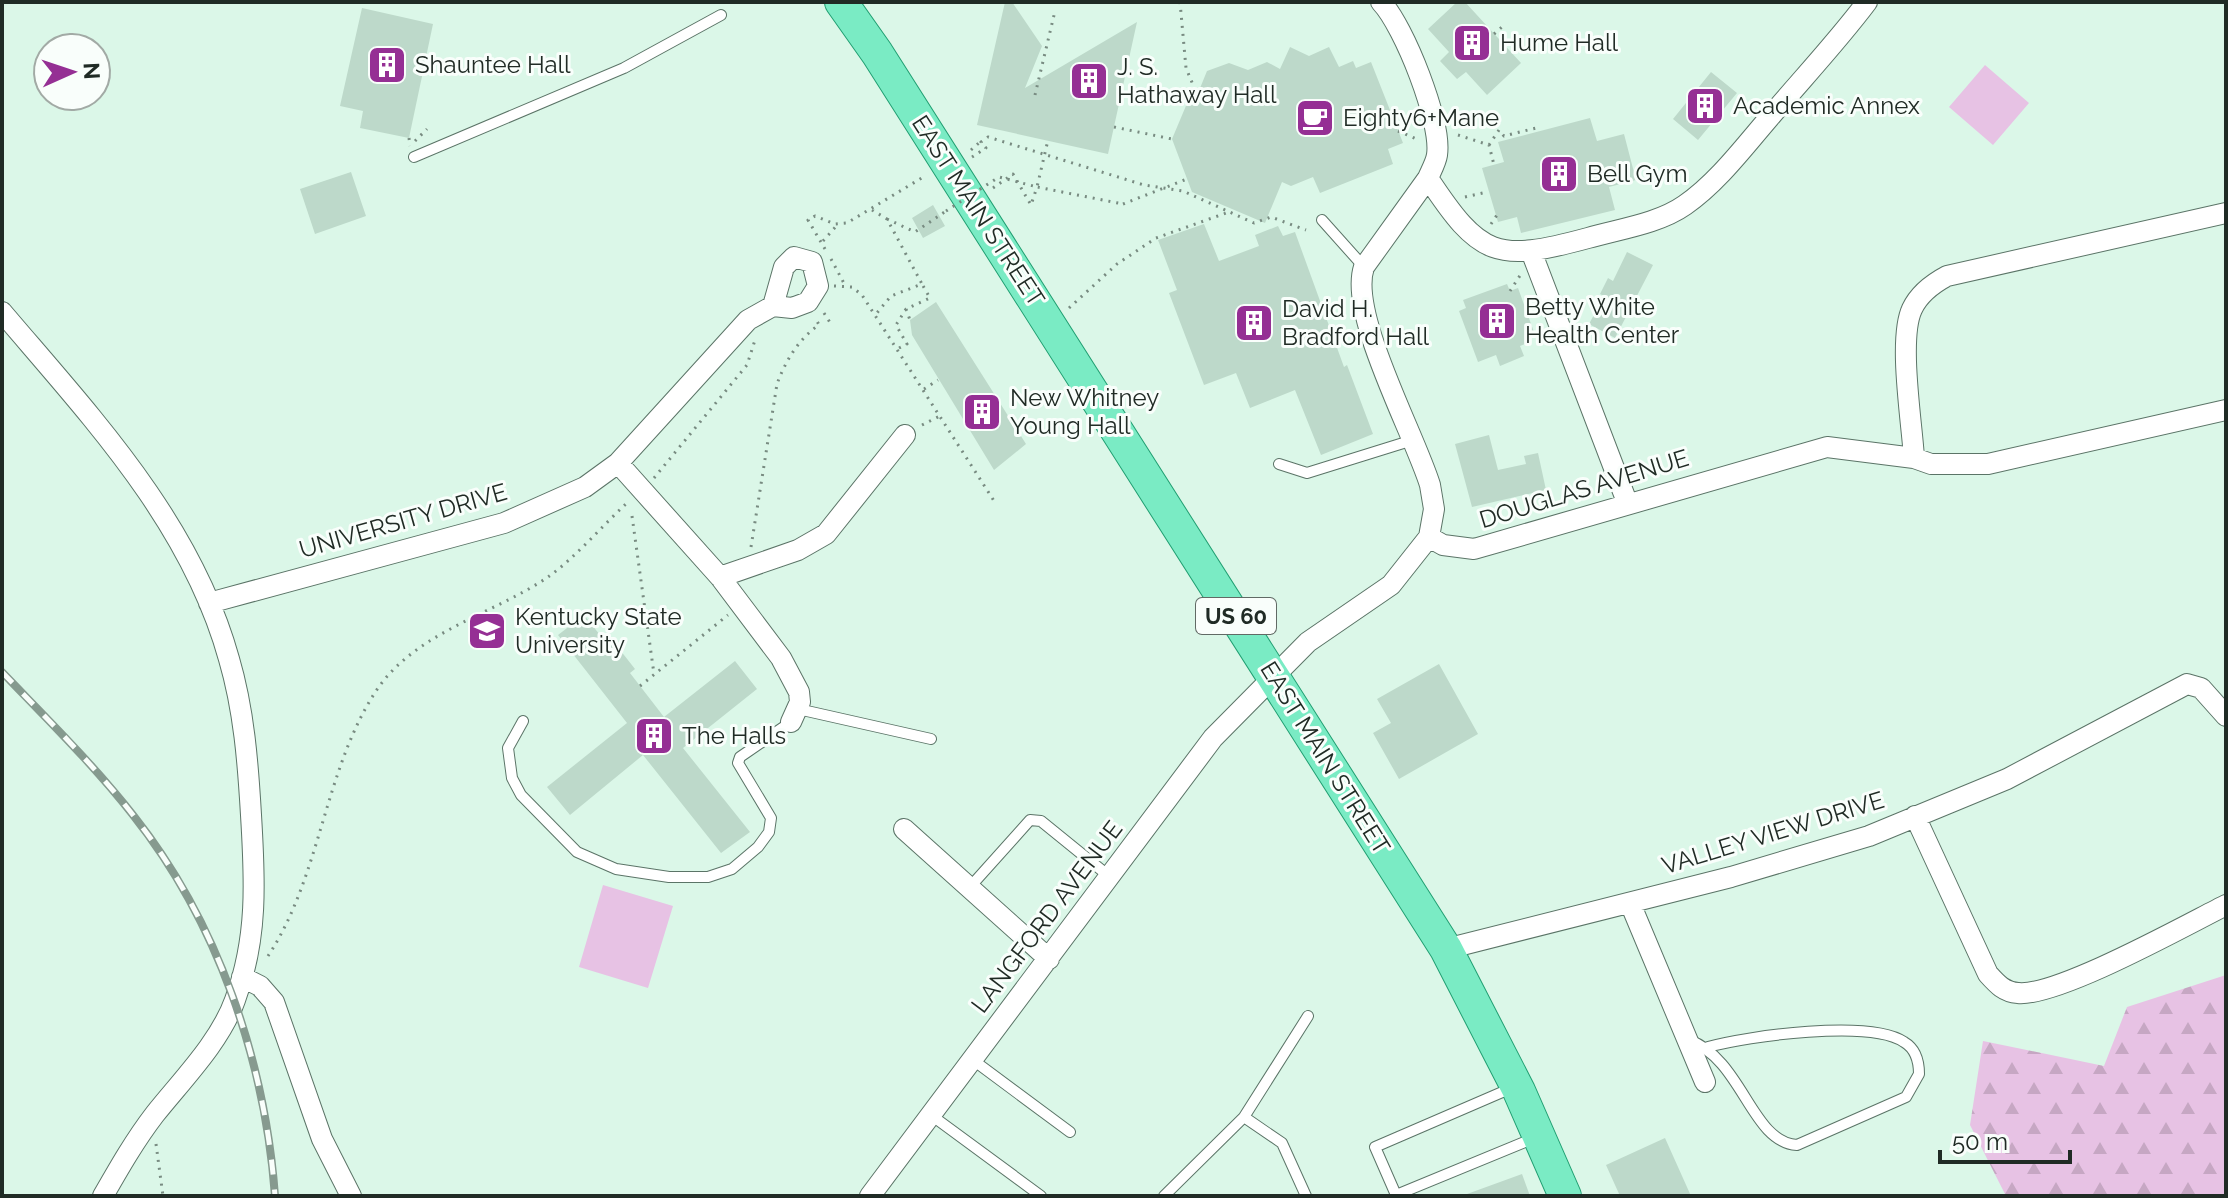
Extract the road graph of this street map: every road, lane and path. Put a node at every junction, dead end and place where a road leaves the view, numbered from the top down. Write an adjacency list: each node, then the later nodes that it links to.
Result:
1 (841, 2): 10 (main road, EAST MAIN STREET / US 60)
2 (854, 2): 10 (main road, EAST MAIN STREET / US 60)
3 (1180, 2): 12 (path)
4 (1381, 2): 29 (street)
5 (1867, 2): 45 (street)
6 (1055, 11): 11 (path)
7 (721, 15): 25 (lane)
8 (1502, 27): 9 (path)
9 (1494, 34)
10 (877, 53): 80 (main road, EAST MAIN STREET / US 60)
11 (1035, 95)
12 (1198, 97)
13 (1114, 127): 18 (path)
14 (1540, 127): 22 (path)
15 (1398, 131): 21 (path)
16 (1458, 135): 22 (path)
17 (409, 138): 23 (path)
18 (1172, 139)
19 (1048, 140): 32 (path, bridge)
20 (981, 142): 24 (path); 26 (path); 36 (path)
21 (1426, 143)
22 (1489, 145): 27 (path)
23 (410, 146)
24 (971, 150)
25 (414, 157)
26 (972, 157)
27 (1494, 165)
28 (925, 176): 35 (path)
29 (1428, 178): 45 (street); 47 (street)
30 (1187, 179): 32 (path, bridge)
31 (992, 189): 32 (path)
32 (1037, 189): 39 (path, bridge)
33 (1487, 192): 34 (path)
34 (1461, 198)
35 (872, 210): 39 (path); 41 (path)
36 (1229, 212): 42 (path); 53 (path)
37 (2226, 213): 66 (street)
38 (1497, 215): 43 (path)
39 (887, 219): 48 (path)
40 (1322, 220): 47 (lane)
41 (839, 223): 44 (path); 44 (path)
42 (1306, 230)
43 (1486, 231)
44 (822, 243): 46 (path); 49 (path)
45 (1529, 258): 50 (path); 70 (street)
46 (812, 262): 51 (street); 52 (street)
47 (1364, 267): 65 (street)
48 (922, 284): 54 (path); 56 (path)
49 (846, 287): 51 (path); 56 (path)
50 (1510, 291)
51 (816, 298): 52 (street); 58 (path); 75 (path)
52 (773, 306): 67 (street, UNIVERSITY DRIVE)
53 (1069, 308)
54 (906, 309): 57 (path); 60 (path)
55 (2, 312): 77 (street)
56 (876, 314): 60 (path)
57 (910, 320)
58 (831, 324)
59 (757, 337): 69 (path)
60 (898, 349): 62 (path)
61 (938, 380): 62 (path)
62 (923, 389): 72 (path)
63 (2226, 410): 66 (street, DOUGLAS AVENUE)
64 (905, 435): 75 (street)
65 (1414, 439): 68 (lane); 74 (street)
66 (1914, 458): 70 (street, DOUGLAS AVENUE)
67 (618, 463): 76 (street); 77 (street, UNIVERSITY DRIVE)
68 (1279, 464)
69 (648, 484)
70 (1627, 502): 74 (street, DOUGLAS AVENUE)
71 (627, 503): 93 (path)
72 (996, 504)
73 (632, 516): 79 (path)
74 (1429, 537): 80 (street)
75 (748, 570): 76 (street)
76 (720, 577): 78 (street)
77 (209, 603): 95 (street)
78 (740, 606): 79 (path); 82 (street)
79 (654, 674): 81 (path)
80 (1276, 679): 88 (street, LANGFORD AVENUE); 92 (main road, EAST MAIN STREET / US 60)
81 (640, 686)
82 (794, 715): 84 (lane); 85 (lane)
83 (2226, 716): 86 (street, VALLEY VIEW DRIVE)
84 (523, 721)
85 (931, 739)
86 (1915, 816): 90 (street, VALLEY VIEW DRIVE); 91 (street)
87 (904, 829): 89 (street)
88 (1110, 877): 89 (lane); 94 (street, LANGFORD AVENUE)
89 (970, 887): 94 (street)
90 (1630, 903): 92 (street, VALLEY VIEW DRIVE); 97 (street)
91 (2226, 905)
92 (1446, 949): 101 (main road, EAST MAIN STREET / US 60)
93 (268, 956)
94 (1049, 959): 99 (street, LANGFORD AVENUE)
95 (242, 977): 104 (street); 109 (street)
96 (1308, 1016): 103 (lane)
97 (1687, 1039): 98 (lane); 100 (street)
98 (1708, 1047): 98 (lane)
99 (973, 1060): 102 (street, LANGFORD AVENUE); 105 (lane)
100 (1705, 1082)
101 (1516, 1086): 106 (main road, EAST MAIN STREET / US 60); 106 (lane)
102 (931, 1115): 110 (street, LANGFORD AVENUE); 111 (lane)
103 (1244, 1117): 112 (lane); 113 (lane)
104 (152, 1118): 107 (street); 108 (path)
105 (1070, 1132)
106 (1539, 1136): 114 (main road, EAST MAIN STREET / US 60)
107 (103, 1196)
108 (163, 1196)
109 (351, 1196)
110 (870, 1196)
111 (1041, 1196)
112 (1164, 1196)
113 (1306, 1196)
114 (1565, 1196)

